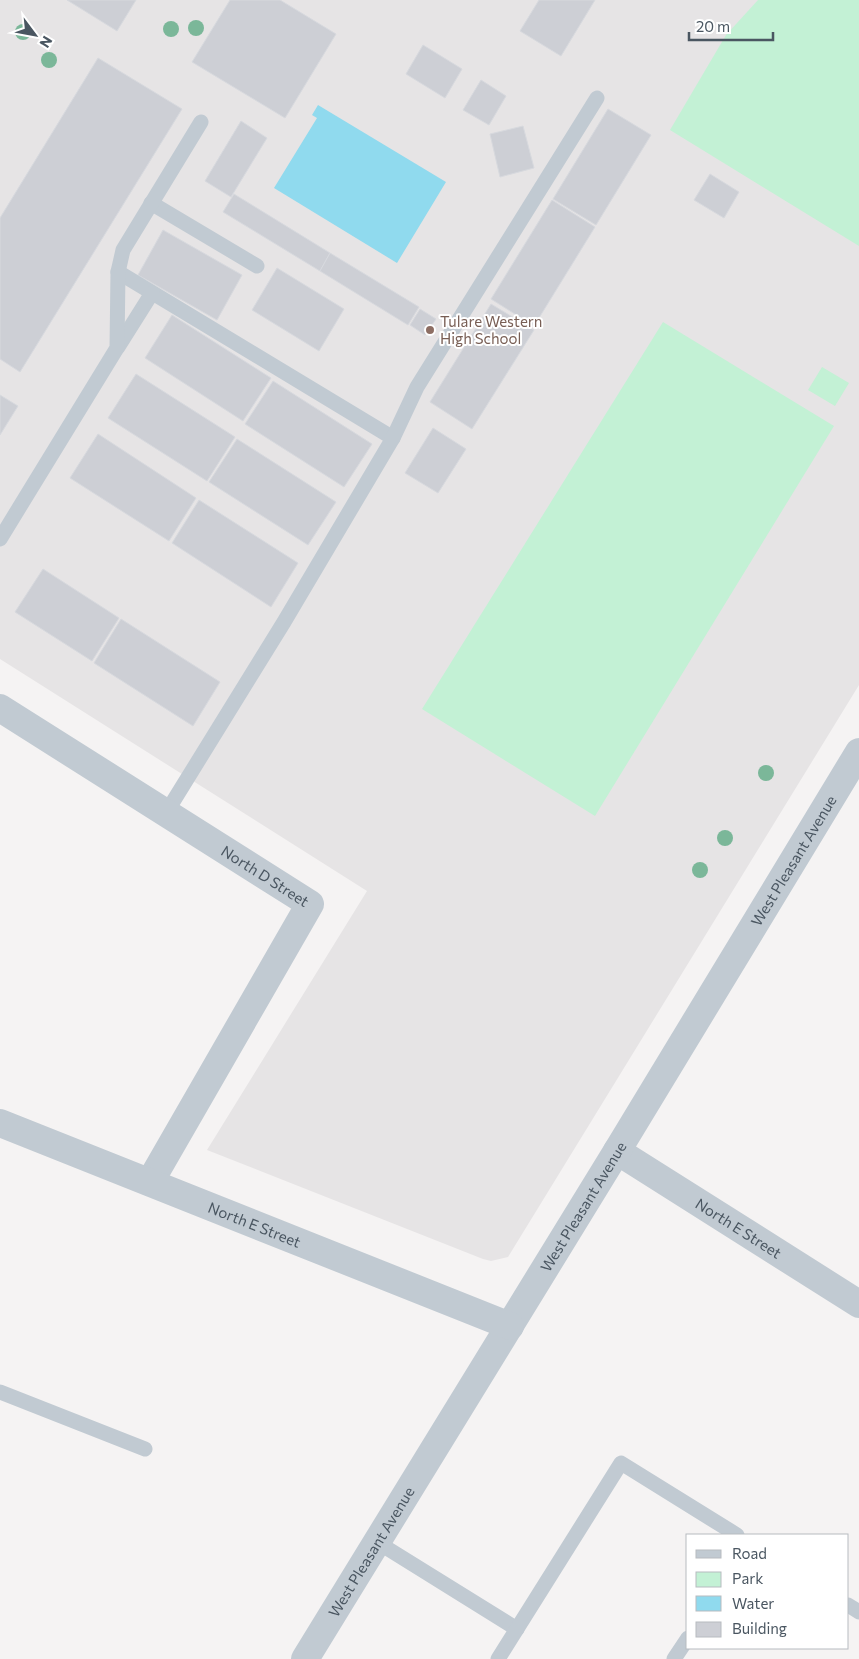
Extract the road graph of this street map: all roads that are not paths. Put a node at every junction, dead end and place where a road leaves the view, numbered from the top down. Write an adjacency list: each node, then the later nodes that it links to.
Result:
1 (597, 98): 8 (lane)
2 (201, 122): 3 (lane)
3 (151, 202): 4 (lane); 5 (lane)
4 (257, 266)
5 (118, 272): 6 (lane); 7 (lane)
6 (152, 293): 7 (lane); 8 (lane)
7 (117, 348): 9 (lane)
8 (392, 438): 12 (lane)
9 (0, 539)
10 (0, 708): 12 (street, North D Street)
11 (859, 752): 14 (street, West Pleasant Avenue)
12 (166, 813): 15 (street, North D Street)
13 (0, 1123): 15 (street, North E Street)
14 (618, 1151): 16 (street, North E Street); 17 (street, West Pleasant Avenue)
15 (150, 1182): 17 (street, North E Street)
16 (859, 1304)
17 (510, 1326): 21 (street, West Pleasant Avenue)
18 (0, 1392): 19 (lane)
19 (145, 1449)
20 (735, 1534): 22 (lane)
21 (377, 1542): 22 (lane); 24 (street, West Pleasant Avenue)
22 (517, 1629): 25 (lane)
23 (686, 1641): 26 (lane)
24 (305, 1659)
25 (498, 1659)
26 (674, 1659)

